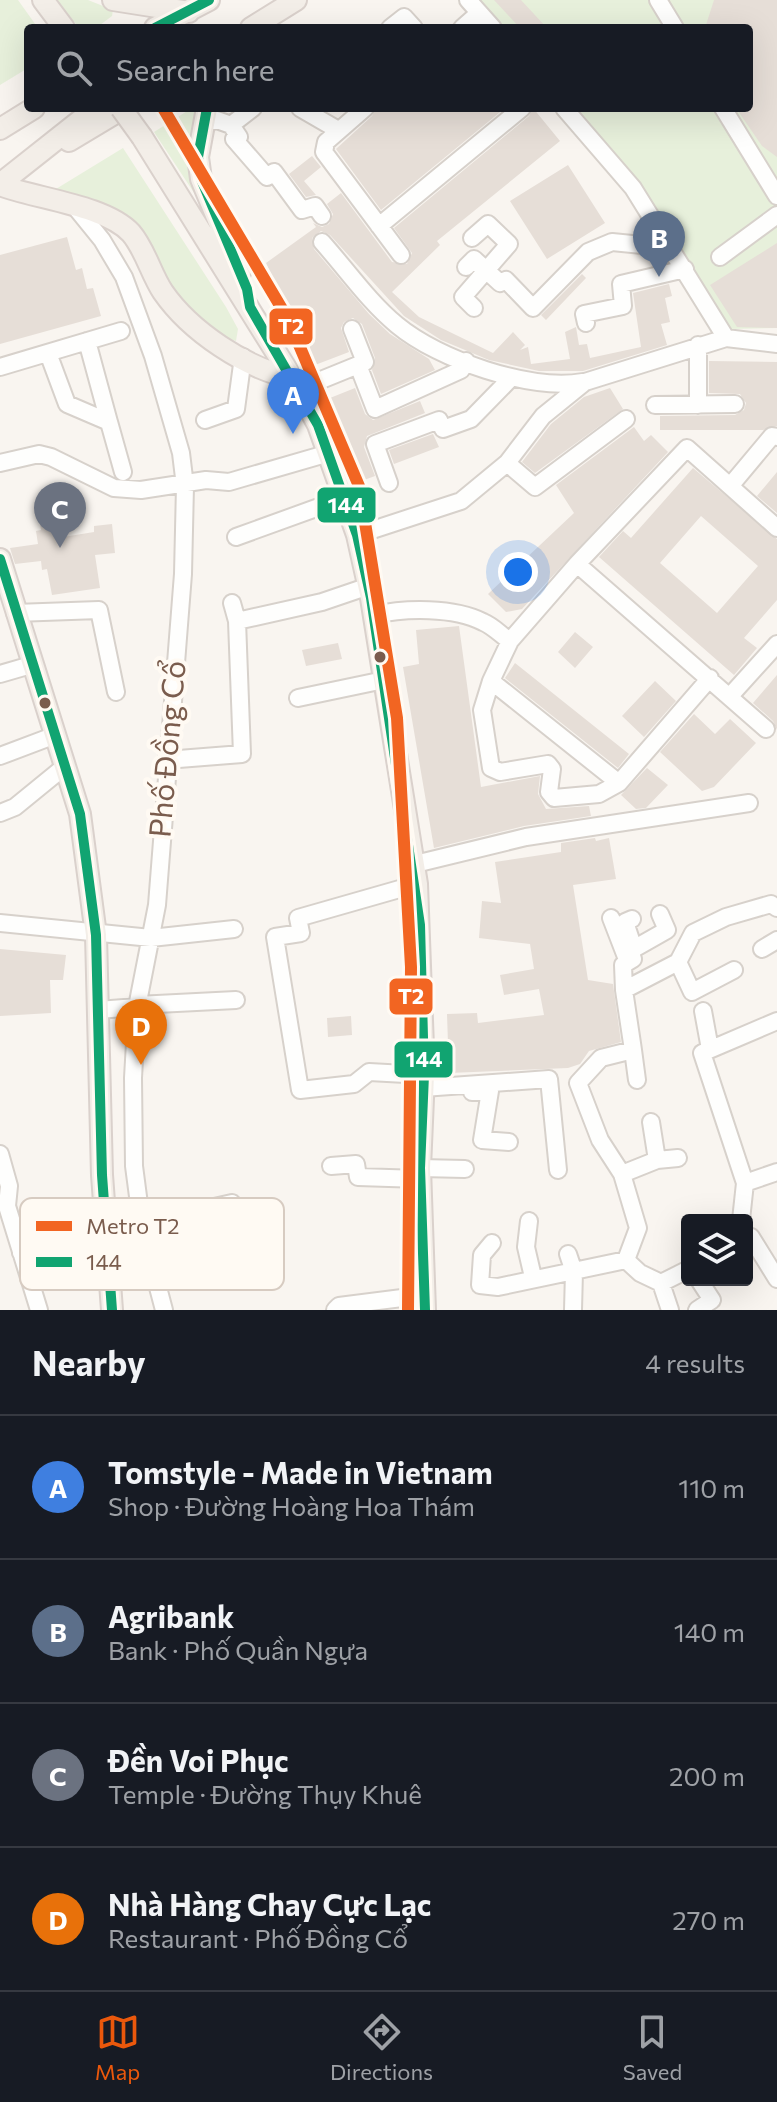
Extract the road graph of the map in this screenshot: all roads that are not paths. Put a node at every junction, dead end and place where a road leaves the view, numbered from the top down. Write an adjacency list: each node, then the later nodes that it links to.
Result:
1 (43, 0): 8 (main road)
2 (209, 0): 7 (main road)
3 (296, 0): 9 (main road)
4 (658, 0): 13 (street)
5 (135, 2): 7 (main road)
6 (474, 7): 12 (street)
7 (183, 20)
8 (61, 24)
9 (257, 24)
10 (395, 24): 11 (street)
11 (410, 24)
12 (489, 24)
13 (673, 24)
14 (28, 112): 26 (main road)
15 (91, 112): 28 (main road)
16 (116, 112): 28 (main road)
17 (126, 112): 43 (main road, bridge)
18 (248, 112): 25 (street)
19 (307, 112): 27 (street)
20 (360, 112): 27 (street)
21 (517, 112): 34 (street)
22 (567, 112): 37 (street)
23 (725, 112): 30 (street)
24 (205, 116): 25 (street); 43 (main road)
25 (231, 125): 33 (street)
26 (0, 129)
27 (338, 130): 34 (street)
28 (37, 157): 29 (main road)
29 (0, 184): 31 (main road)
30 (777, 196)
31 (76, 208): 53 (main road); 73 (street, Phố Đồng Cổ)
32 (777, 215): 39 (street)
33 (322, 216)
34 (379, 226): 38 (street)
35 (472, 238): 42 (street)
36 (322, 242): 54 (street)
37 (672, 248): 41 (street); 42 (street)
38 (401, 255)
39 (720, 257)
40 (466, 267): 42 (street)
41 (685, 269): 45 (street); 48 (street)
42 (485, 270): 44 (street)
43 (250, 307): 59 (main road)
44 (474, 308)
45 (586, 323)
46 (352, 329): 55 (street)
47 (121, 331): 49 (street)
48 (726, 338): 50 (street); 51 (street)
49 (87, 341): 52 (street); 65 (street)
50 (777, 344)
51 (698, 345): 58 (street); 62 (street)
52 (48, 353): 56 (street); 65 (street)
53 (243, 357): 59 (main road); 64 (street)
54 (466, 361): 55 (street); 57 (street)
55 (358, 365): 59 (street)
56 (0, 367)
57 (511, 378): 58 (street); 71 (street)
58 (585, 382): 69 (street)
59 (296, 383): 67 (main road)
60 (735, 404): 62 (street)
61 (655, 405): 62 (street)
62 (698, 405)
63 (626, 419): 69 (street)
64 (205, 420)
65 (109, 422): 70 (street)
66 (777, 437): 72 (street)
67 (329, 453): 73 (street); 74 (main road)
68 (0, 463): 73 (street)
69 (507, 463): 76 (street)
70 (123, 472)
71 (389, 483)
72 (731, 485): 75 (street); 79 (street)
73 (185, 486): 99 (street, Phố Đồng Cổ)
74 (341, 499): 76 (main road); 77 (street)
75 (777, 528)
76 (357, 535): 81 (main road)
77 (236, 537)
78 (0, 559): 80 (main road)
79 (577, 564): 86 (street); 90 (street)
80 (3, 582): 83 (main road)
81 (369, 586): 84 (main road); 85 (street)
82 (232, 603): 85 (street)
83 (15, 613): 88 (main road); 93 (street)
84 (374, 615): 86 (street); 91 (main road)
85 (237, 621): 99 (street)
86 (510, 641): 92 (street)
87 (777, 644): 94 (street)
88 (31, 665): 89 (street); 97 (main road)
89 (0, 674)
90 (710, 678): 94 (street); 101 (street)
91 (384, 680): 95 (street); 104 (main road)
92 (491, 681): 101 (street); 101 (street)
93 (116, 692)
94 (730, 696): 96 (street)
95 (298, 698)
96 (766, 729)
97 (53, 736): 98 (street); 100 (main road)
98 (0, 756)
99 (166, 760): 112 (street, Phố Đồng Cổ)
100 (64, 767): 103 (street); 111 (main road)
101 (619, 783)
102 (749, 803): 104 (street)
103 (0, 813)
104 (414, 874): 125 (main road); 125 (street)
105 (777, 908): 114 (street)
106 (660, 914): 113 (street)
107 (611, 918): 113 (street)
108 (632, 919): 113 (street)
109 (0, 923): 111 (street)
110 (234, 929): 112 (street)
111 (96, 935): 112 (street); 119 (main road)
112 (151, 938): 118 (street, Phố Đồng Cổ)
113 (631, 956): 116 (street)
114 (678, 962): 115 (street); 116 (street)
115 (734, 970)
116 (624, 990): 123 (street)
117 (236, 1000): 118 (street)
118 (137, 1006): 119 (street); 139 (street, Phố Đồng Cổ)
119 (98, 1010): 138 (main road)
120 (703, 1011): 122 (street)
121 (777, 1021): 122 (street)
122 (710, 1049): 137 (street)
123 (633, 1050): 124 (street); 136 (street)
124 (637, 1080)
125 (423, 1086): 127 (street); 133 (street); 135 (main road)
126 (651, 1122): 130 (street)
127 (509, 1142)
128 (0, 1154): 140 (street)
129 (678, 1158): 130 (street)
130 (657, 1160): 136 (street)
131 (331, 1166): 135 (street)
132 (465, 1169): 135 (street)
133 (558, 1170)
134 (777, 1172): 137 (street)
135 (420, 1174): 158 (main road)
136 (622, 1174): 147 (street)
137 (745, 1183): 141 (street)
138 (104, 1198)
139 (138, 1198)
140 (4, 1208): 145 (street)
141 (742, 1214)
142 (529, 1221): 151 (street)
143 (753, 1239): 148 (street)
144 (492, 1243): 151 (street)
145 (20, 1250)
146 (568, 1254): 149 (street)
147 (626, 1260): 149 (street); 153 (street)
148 (772, 1261): 152 (street)
149 (574, 1272): 151 (street); 163 (street)
150 (681, 1273): 153 (street)
151 (533, 1277)
152 (777, 1279)
153 (661, 1283): 164 (street)
154 (703, 1286): 165 (street)
155 (33, 1290): 159 (street)
156 (110, 1290): 160 (main road)
157 (159, 1290): 161 (street, Phố Đồng Cổ)
158 (422, 1307): 162 (street)
159 (39, 1310)
160 (112, 1310)
161 (164, 1310)
162 (335, 1310)
163 (573, 1310)
164 (670, 1310)
165 (697, 1310)

